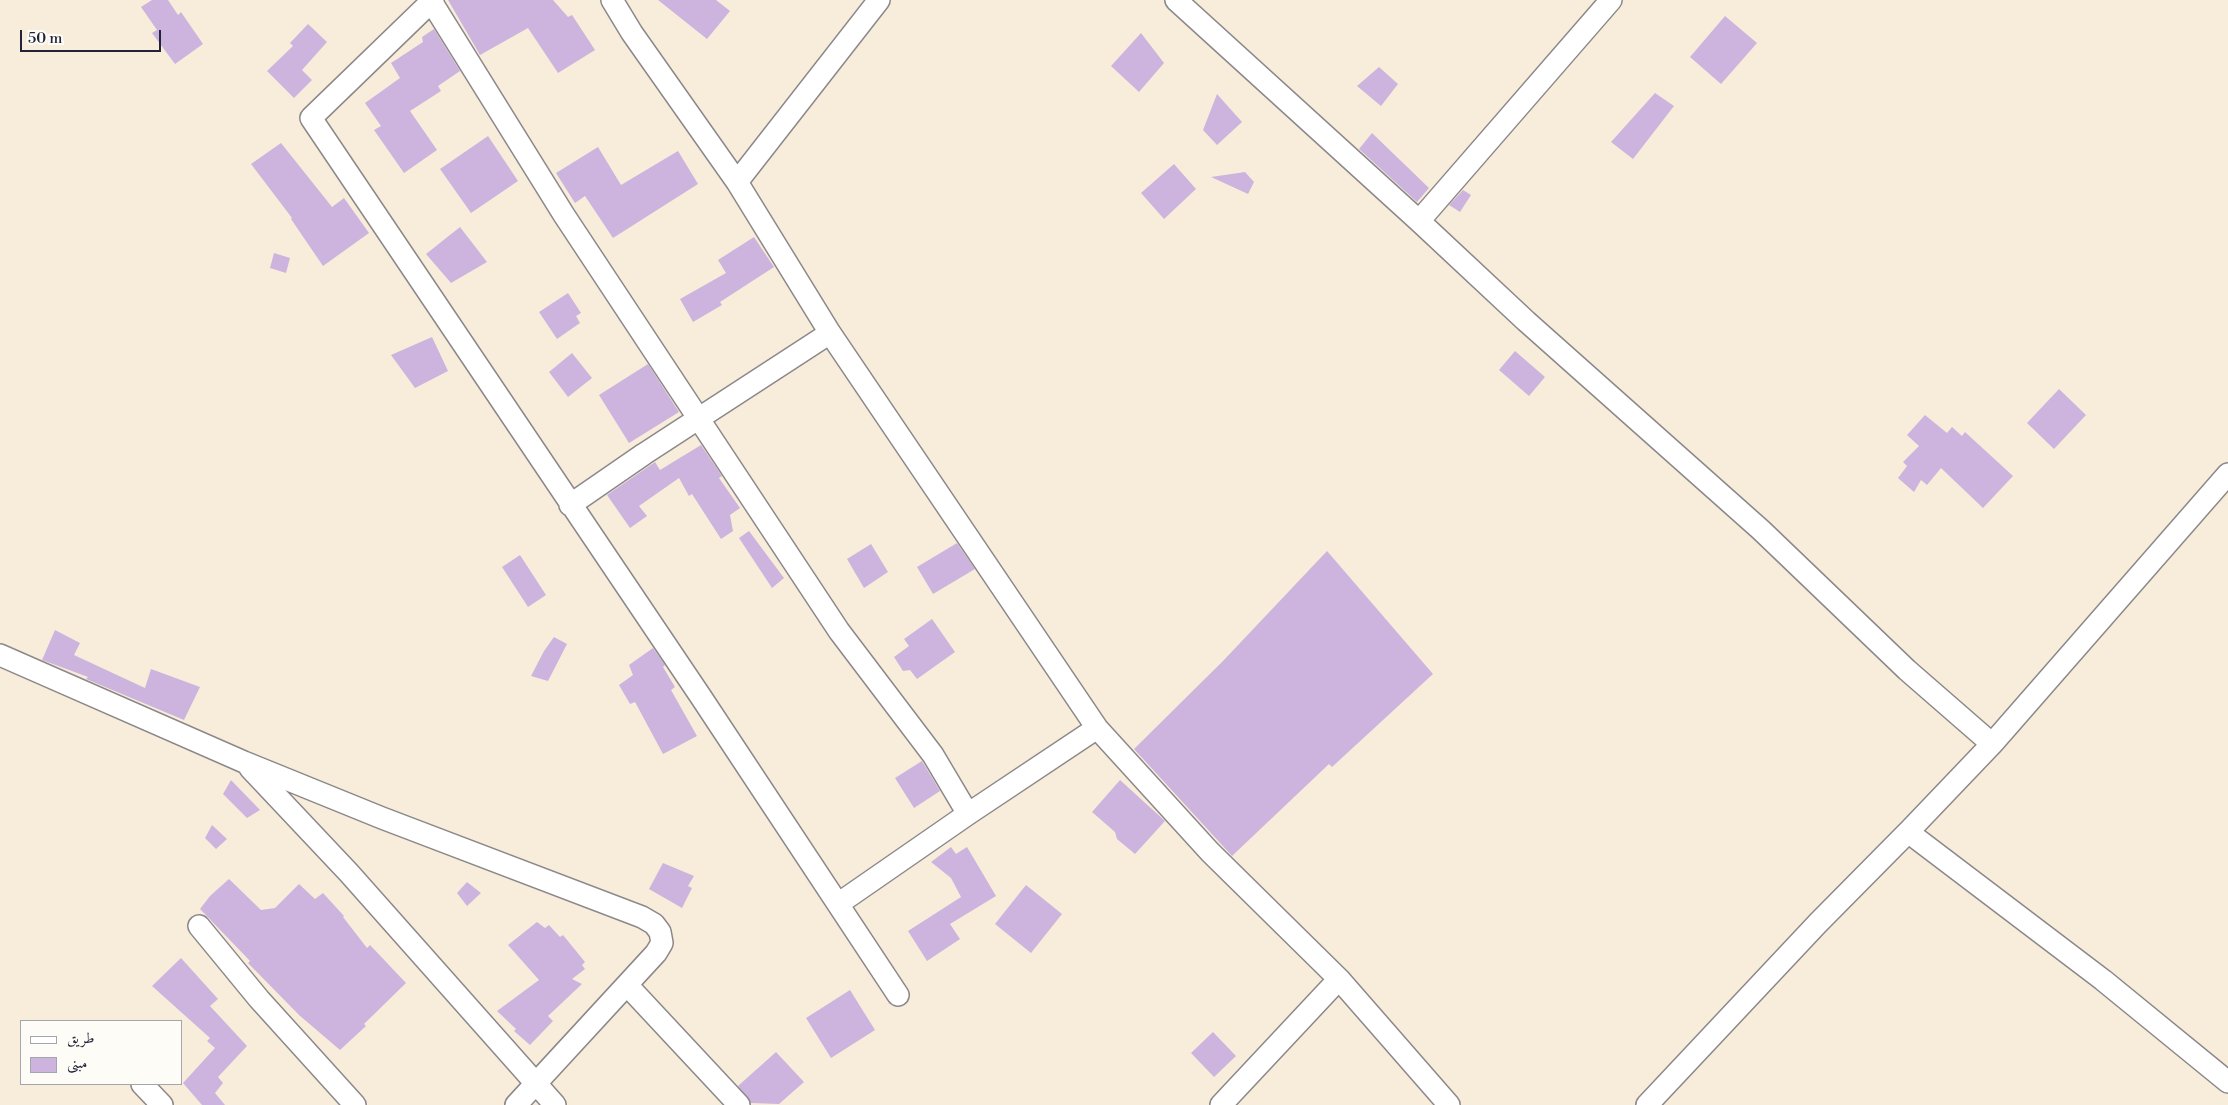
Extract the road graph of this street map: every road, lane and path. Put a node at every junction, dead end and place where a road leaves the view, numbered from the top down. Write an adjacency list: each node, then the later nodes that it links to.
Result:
1 (612, 0): 6 (street)
2 (880, 0): 6 (street)
3 (1176, 0): 7 (street)
4 (1611, 0): 7 (street)
5 (432, 1): 9 (street); 11 (street)
6 (737, 182): 8 (street)
7 (1419, 220): 14 (street)
8 (830, 333): 9 (street); 13 (street)
9 (699, 419): 11 (street); 16 (street)
10 (2228, 474): 14 (street)
11 (570, 505): 18 (street)
12 (0, 655): 15 (street)
13 (1097, 728): 16 (street); 20 (street)
14 (1992, 744): 17 (street)
15 (244, 762): 21 (street); 24 (street)
16 (968, 814): 18 (street)
17 (1908, 832): 23 (street); 33 (street)
18 (838, 904): 22 (street)
19 (199, 926): 27 (street)
20 (1339, 979): 31 (street); 32 (street)
21 (627, 985): 24 (street); 30 (street)
22 (898, 995)
23 (2228, 1082)
24 (534, 1083): 28 (street); 29 (street)
25 (143, 1085): 26 (street)
26 (162, 1105)
27 (355, 1105)
28 (516, 1105)
29 (555, 1105)
30 (739, 1105)
31 (1221, 1105)
32 (1449, 1105)
33 (1647, 1105)

